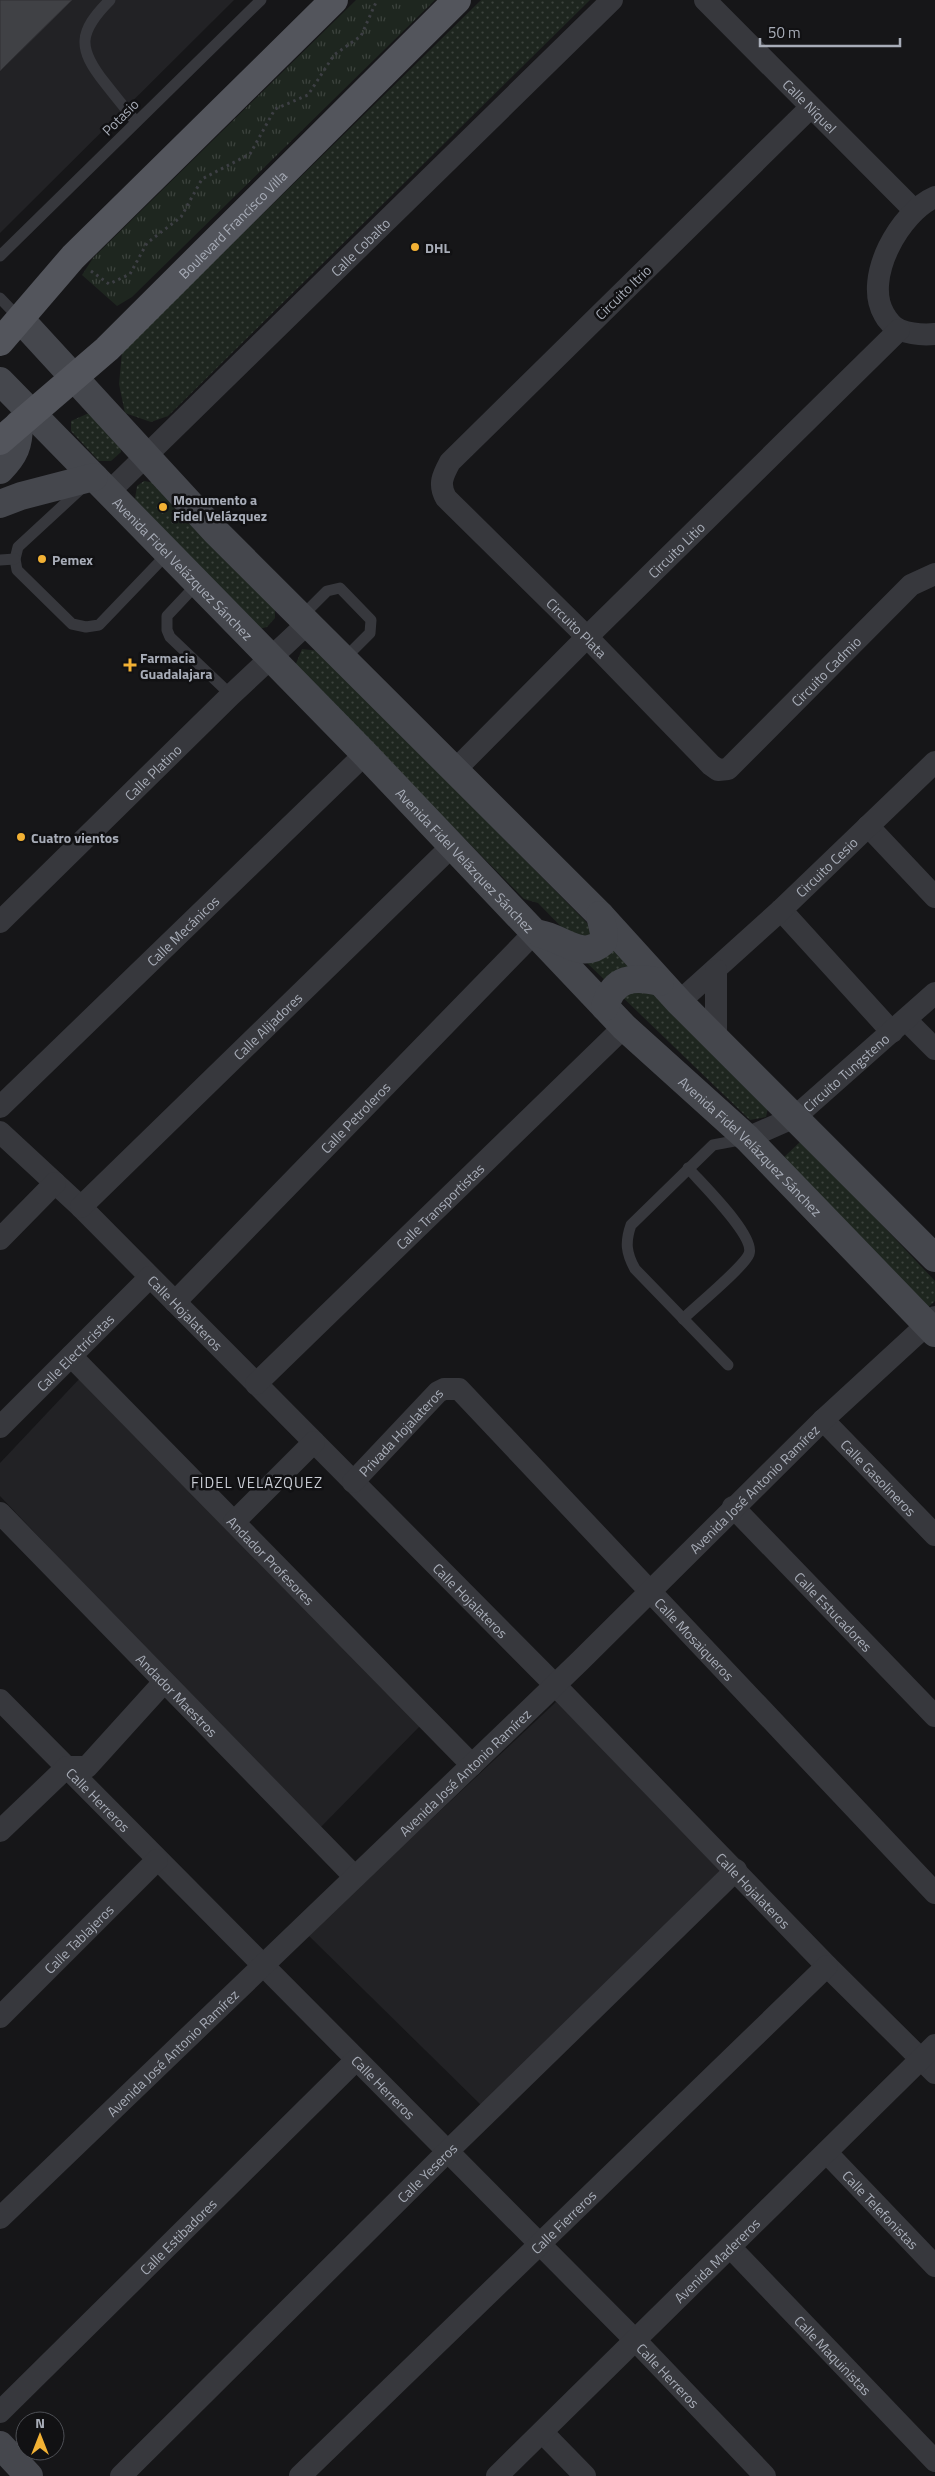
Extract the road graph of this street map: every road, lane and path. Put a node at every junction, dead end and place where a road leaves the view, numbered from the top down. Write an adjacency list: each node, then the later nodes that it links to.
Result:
1 (110, 0): 9 (lane)
2 (261, 0): 9 (lane, Potasio)
3 (334, 0): 13 (main road)
4 (377, 0): 13 (path)
5 (457, 0): 19 (main road, Boulevard Francisco Villa)
6 (612, 0): 22 (street, Calle Cobalto)
7 (705, 0): 8 (street, Calle Níquel)
8 (812, 107): 11 (street, Calle Níquel); 24 (street, Circuito Itrio)
9 (136, 122): 12 (lane, Potasio)
10 (935, 197): 11 (street)
11 (914, 210): 16 (street)
12 (0, 256)
13 (73, 257): 15 (main road)
14 (0, 298): 15 (lane)
15 (21, 320): 18 (main road); 19 (main road)
16 (900, 330): 17 (street); 33 (street, Circuito Litio)
17 (935, 334)
18 (0, 342)
19 (73, 376): 21 (main road, Boulevard Francisco Villa); 22 (main road)
20 (0, 381): 21 (main road, Avenida Fidel Velázquez Sánchez)
21 (16, 426): 23 (main road); 25 (main road, Avenida Fidel Velázquez Sánchez)
22 (146, 458): 25 (street, Calle Cobalto); 32 (main road)
23 (0, 470)
24 (441, 482): 33 (street, Circuito Plata)
25 (101, 485): 26 (main road); 27 (main road, Avenida Fidel Velázquez Sánchez); 28 (lane)
26 (0, 504)
27 (168, 552): 28 (lane); 31 (main road, Avenida Fidel Velázquez Sánchez)
28 (15, 559): 29 (lane)
29 (0, 560)
30 (935, 574): 40 (street, Circuito Cadmio)
31 (198, 583): 34 (main road, Avenida Fidel Velázquez Sánchez); 36 (lane)
32 (304, 620): 34 (street, Calle Platino); 35 (main road); 35 (lane)
33 (587, 637): 39 (street, Circuito Litio); 40 (street, Circuito Plata)
34 (271, 657): 36 (street, Calle Platino); 37 (main road, Avenida Fidel Velázquez Sánchez)
35 (344, 658): 39 (main road)
36 (231, 695): 46 (street, Calle Platino)
37 (365, 754): 42 (main road, Avenida Fidel Velázquez Sánchez); 57 (street, Calle Mecánicos)
38 (935, 762): 41 (street, Circuito Cesio)
39 (455, 770): 45 (main road)
40 (718, 770)
41 (868, 826): 43 (street); 44 (street, Circuito Cesio)
42 (453, 845): 47 (main road, Avenida Fidel Velázquez Sánchez); 63 (street, Calle Alijadores)
43 (935, 897)
44 (781, 910): 48 (street, Circuito Cesio); 53 (street)
45 (600, 915): 47 (main road); 49 (main road)
46 (0, 922)
47 (534, 933): 52 (main road, Avenida Fidel Velázquez Sánchez); 67 (street, Calle Petroleros)
48 (716, 970): 51 (street, Circuito Cesio); 55 (street)
49 (660, 982): 51 (main road); 52 (main road)
50 (935, 993): 53 (street, Circuito Tungsteno)
51 (679, 1002): 55 (main road)
52 (605, 1007): 54 (main road, Avenida Fidel Velázquez Sánchez)
53 (899, 1026): 56 (street); 58 (street, Circuito Tungsteno)
54 (624, 1027): 60 (main road, Avenida Fidel Velázquez Sánchez); 72 (street, Calle Transportistas)
55 (716, 1036): 58 (main road)
56 (935, 1049)
57 (0, 1107)
58 (795, 1118): 60 (street, Circuito Tungsteno); 65 (main road)
59 (0, 1132): 62 (street, Calle Hojalateros)
60 (747, 1138): 61 (lane); 69 (main road, Avenida Fidel Velázquez Sánchez)
61 (688, 1168): 68 (lane); 68 (lane)
62 (55, 1183): 63 (street, Calle Hojalateros); 64 (street)
63 (81, 1207): 66 (street, Calle Hojalateros)
64 (0, 1239)
65 (935, 1258)
66 (150, 1277): 67 (street, Calle Hojalateros); 70 (street, Calle Electricistas)
67 (175, 1302): 72 (street, Calle Hojalateros)
68 (683, 1319): 71 (lane)
69 (932, 1324): 74 (street, Avenida José Antonio Ramírez)
70 (71, 1356): 75 (street, Calle Electricistas); 80 (street, Andador Profesores)
71 (728, 1365)
72 (256, 1384): 76 (street, Calle Hojalateros)
73 (452, 1388): 77 (street, Privada Hojalateros); 82 (street, Calle Mosaiqueros)
74 (823, 1420): 78 (street, Avenida José Antonio Ramírez); 81 (street, Calle Gasolineros)
75 (0, 1427)
76 (314, 1442): 77 (street, Calle Hojalateros); 80 (street)
77 (353, 1482): 84 (street, Calle Hojalateros)
78 (733, 1508): 82 (street, Avenida José Antonio Ramírez); 86 (street, Calle Estucadores)
79 (0, 1513): 83 (street, Andador Maestros)
80 (234, 1522): 87 (street, Andador Profesores)
81 (935, 1535)
82 (650, 1590): 84 (street, Avenida José Antonio Ramírez); 93 (street, Calle Mosaiqueros)
83 (164, 1682): 88 (street); 92 (street, Andador Maestros)
84 (555, 1685): 87 (street, Avenida José Antonio Ramírez); 91 (street, Calle Hojalateros)
85 (0, 1700): 88 (street, Calle Herreros)
86 (935, 1716)
87 (472, 1765): 92 (street, Avenida José Antonio Ramírez)
88 (67, 1767): 89 (street); 90 (street, Calle Herreros)
89 (0, 1831)
90 (157, 1860): 94 (street, Calle Herreros); 96 (street, Calle Tablajeros)
91 (736, 1870): 95 (street, Calle Hojalateros); 99 (street, Calle Yeseros)
92 (354, 1877): 94 (street, Avenida José Antonio Ramírez)
93 (935, 1893)
94 (262, 1965): 98 (street, Calle Herreros); 101 (street, Avenida José Antonio Ramírez)
95 (827, 1966): 97 (street, Calle Hojalateros); 102 (street, Calle Fierreros)
96 (0, 2017)
97 (930, 2059): 100 (street, Avenida Madereros)
98 (356, 2060): 99 (street, Calle Herreros); 106 (street, Calle Estibadores)
99 (446, 2152): 102 (street, Calle Herreros); 111 (street, Calle Yeseros)
100 (827, 2153): 103 (street, Avenida Madereros); 104 (street, Calle Telefonistas)
101 (0, 2218)
102 (538, 2244): 105 (street, Calle Herreros); 112 (street, Calle Fierreros)
103 (731, 2248): 105 (street, Avenida Madereros); 109 (street, Calle Maquinistas)
104 (935, 2266)
105 (635, 2340): 107 (street, Avenida Madereros); 115 (street, Calle Herreros)
106 (0, 2412)
107 (542, 2432): 113 (street, Avenida Madereros); 114 (street)
108 (0, 2446): 110 (main road)
109 (935, 2461)
110 (28, 2476)
111 (121, 2476)
112 (300, 2476)
113 (497, 2476)
114 (585, 2476)
115 (766, 2476)

